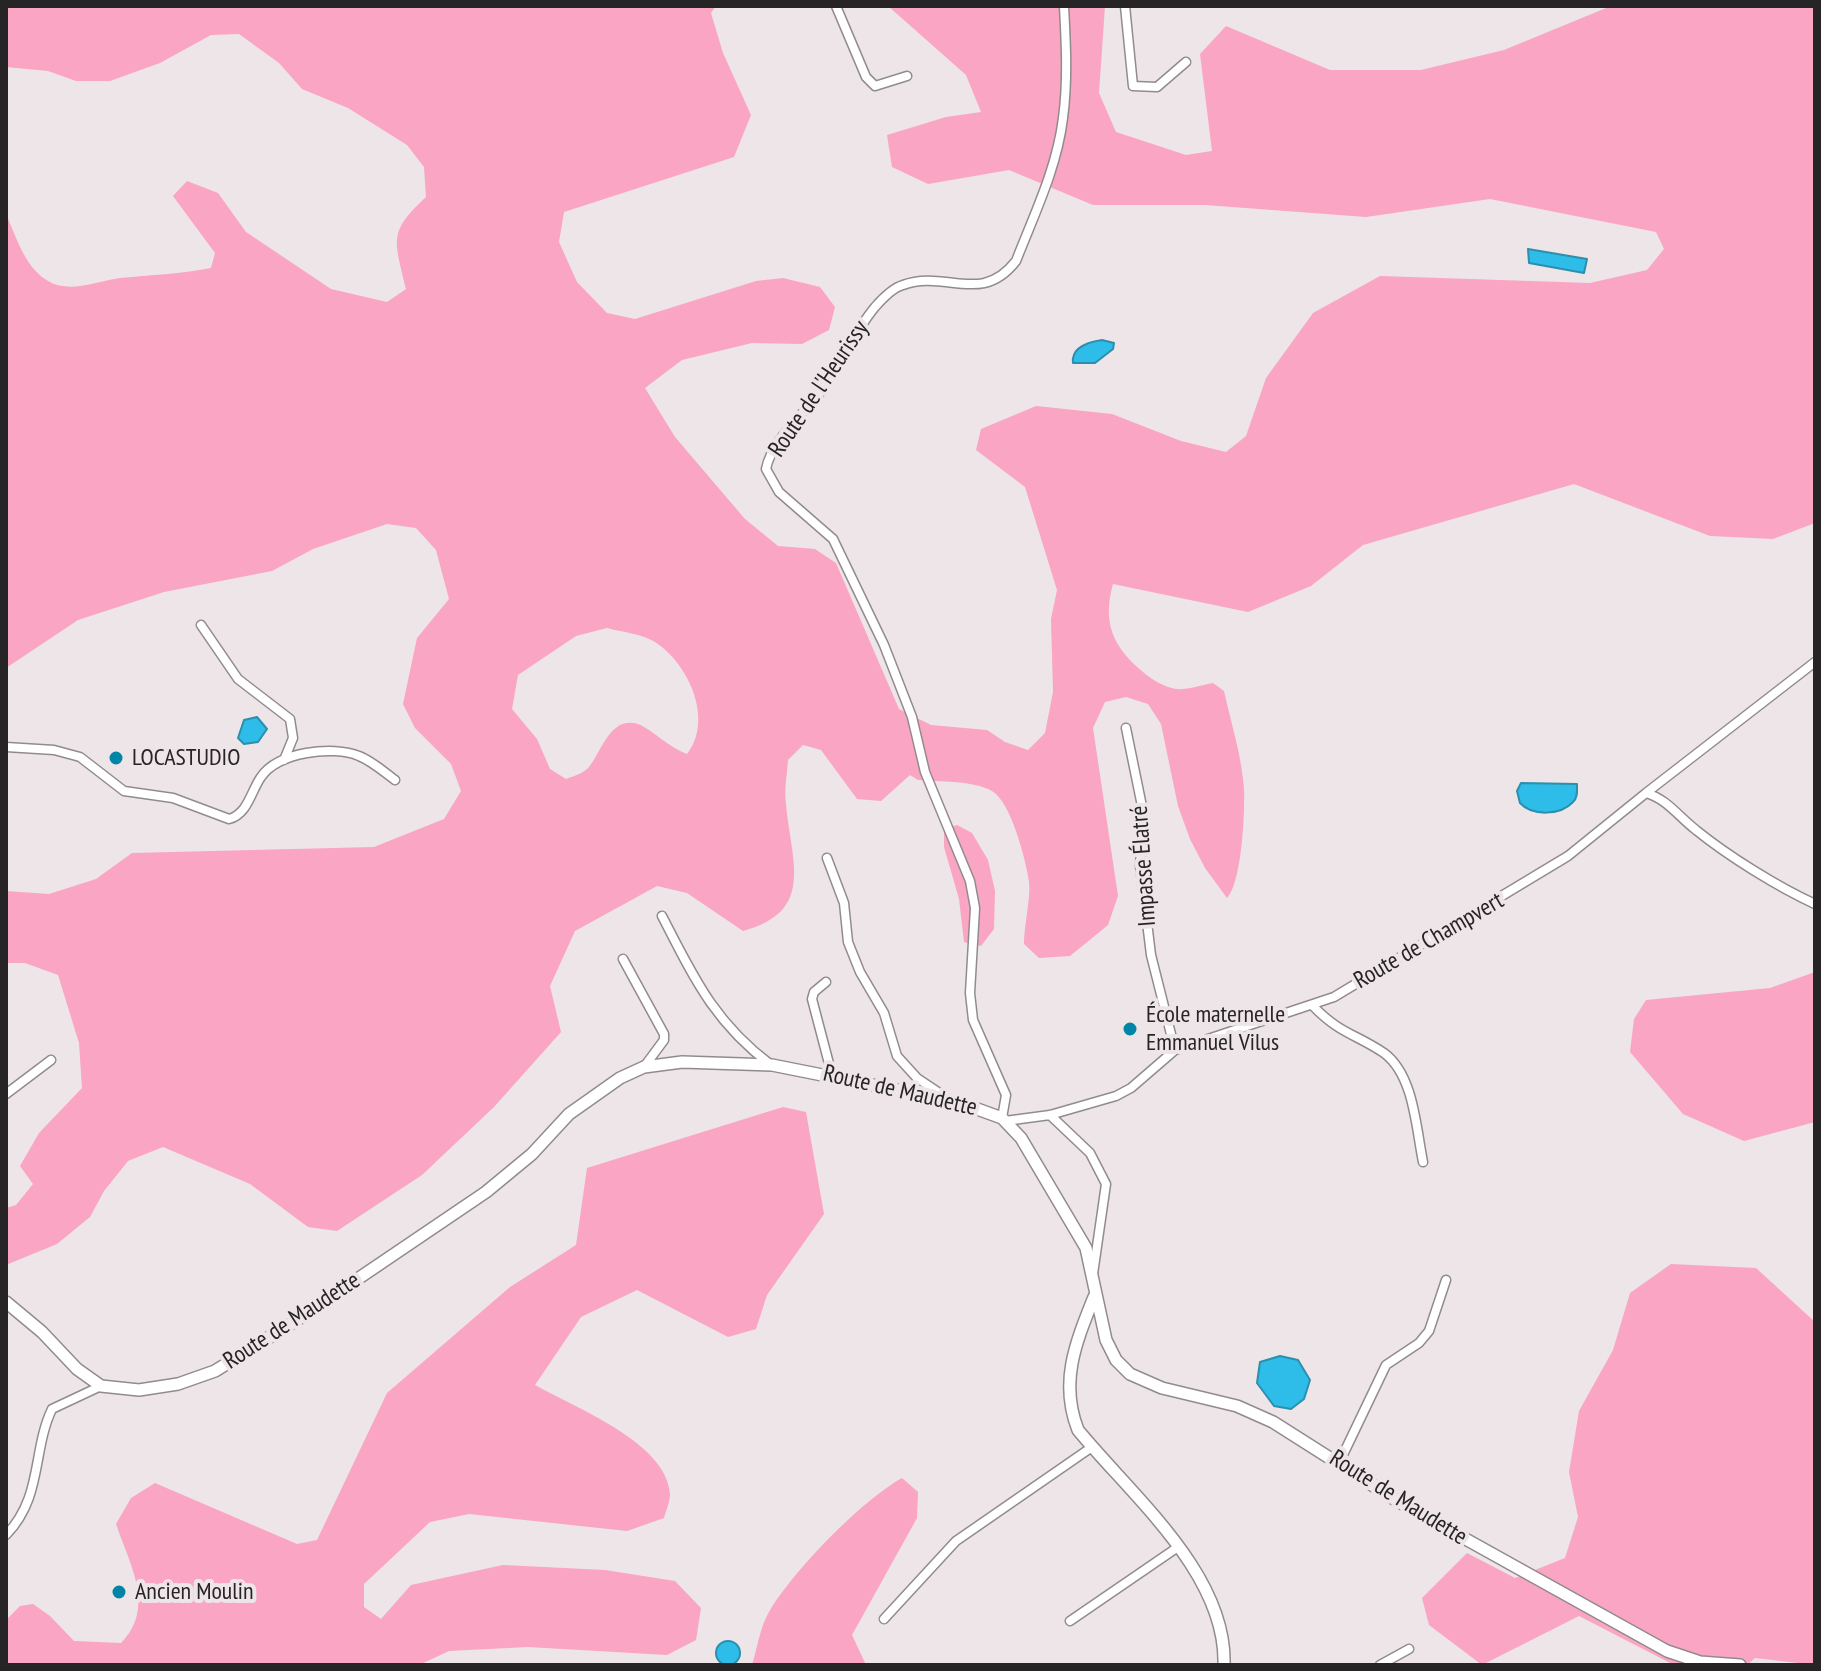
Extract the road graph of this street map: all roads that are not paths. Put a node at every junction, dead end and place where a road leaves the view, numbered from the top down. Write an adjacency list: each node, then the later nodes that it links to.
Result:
1 (836, 6): 5 (street)
2 (1064, 6): 27 (street, Route de l'Heurissy)
3 (1125, 6): 4 (street)
4 (1186, 62)
5 (907, 76)
6 (201, 625): 10 (street)
7 (1815, 662): 12 (street, Route de Champvert)
8 (1126, 728): 19 (street, Impasse Élatré)
9 (6, 747): 10 (street)
10 (284, 760): 11 (street)
11 (395, 780)
12 (1646, 793): 14 (street); 18 (street, Route de Champvert)
13 (827, 858): 25 (street)
14 (1815, 904)
15 (662, 916): 21 (street)
16 (623, 959): 22 (street)
17 (826, 982): 23 (street)
18 (1313, 1006): 19 (street, Route de Champvert); 28 (street)
19 (1175, 1050): 26 (street, Route de Champvert)
20 (51, 1060): 24 (street)
21 (772, 1065): 22 (street, Route de Maudette); 23 (street, Route de Maudette)
22 (644, 1067): 33 (street, Route de Maudette)
23 (832, 1075): 25 (street, Route de Maudette)
24 (6, 1094)
25 (951, 1100): 27 (street, Route de Maudette)
26 (1050, 1115): 27 (street, Route de Champvert); 29 (street)
27 (1004, 1119): 29 (street, Route de Maudette)
28 (1423, 1162)
29 (1093, 1274): 31 (street, Route de Maudette)
30 (1446, 1280): 35 (street)
31 (1095, 1295): 34 (street); 35 (street, Route de Maudette)
32 (6, 1302): 33 (street)
33 (101, 1386): 36 (street)
34 (1092, 1447): 37 (street); 38 (street)
35 (1340, 1461): 43 (street, Route de Maudette)
36 (6, 1535)
37 (1178, 1547): 39 (street); 41 (street)
38 (884, 1619)
39 (1070, 1621)
40 (1409, 1649): 42 (street)
41 (1224, 1665)
42 (1380, 1665)
43 (1740, 1665)

